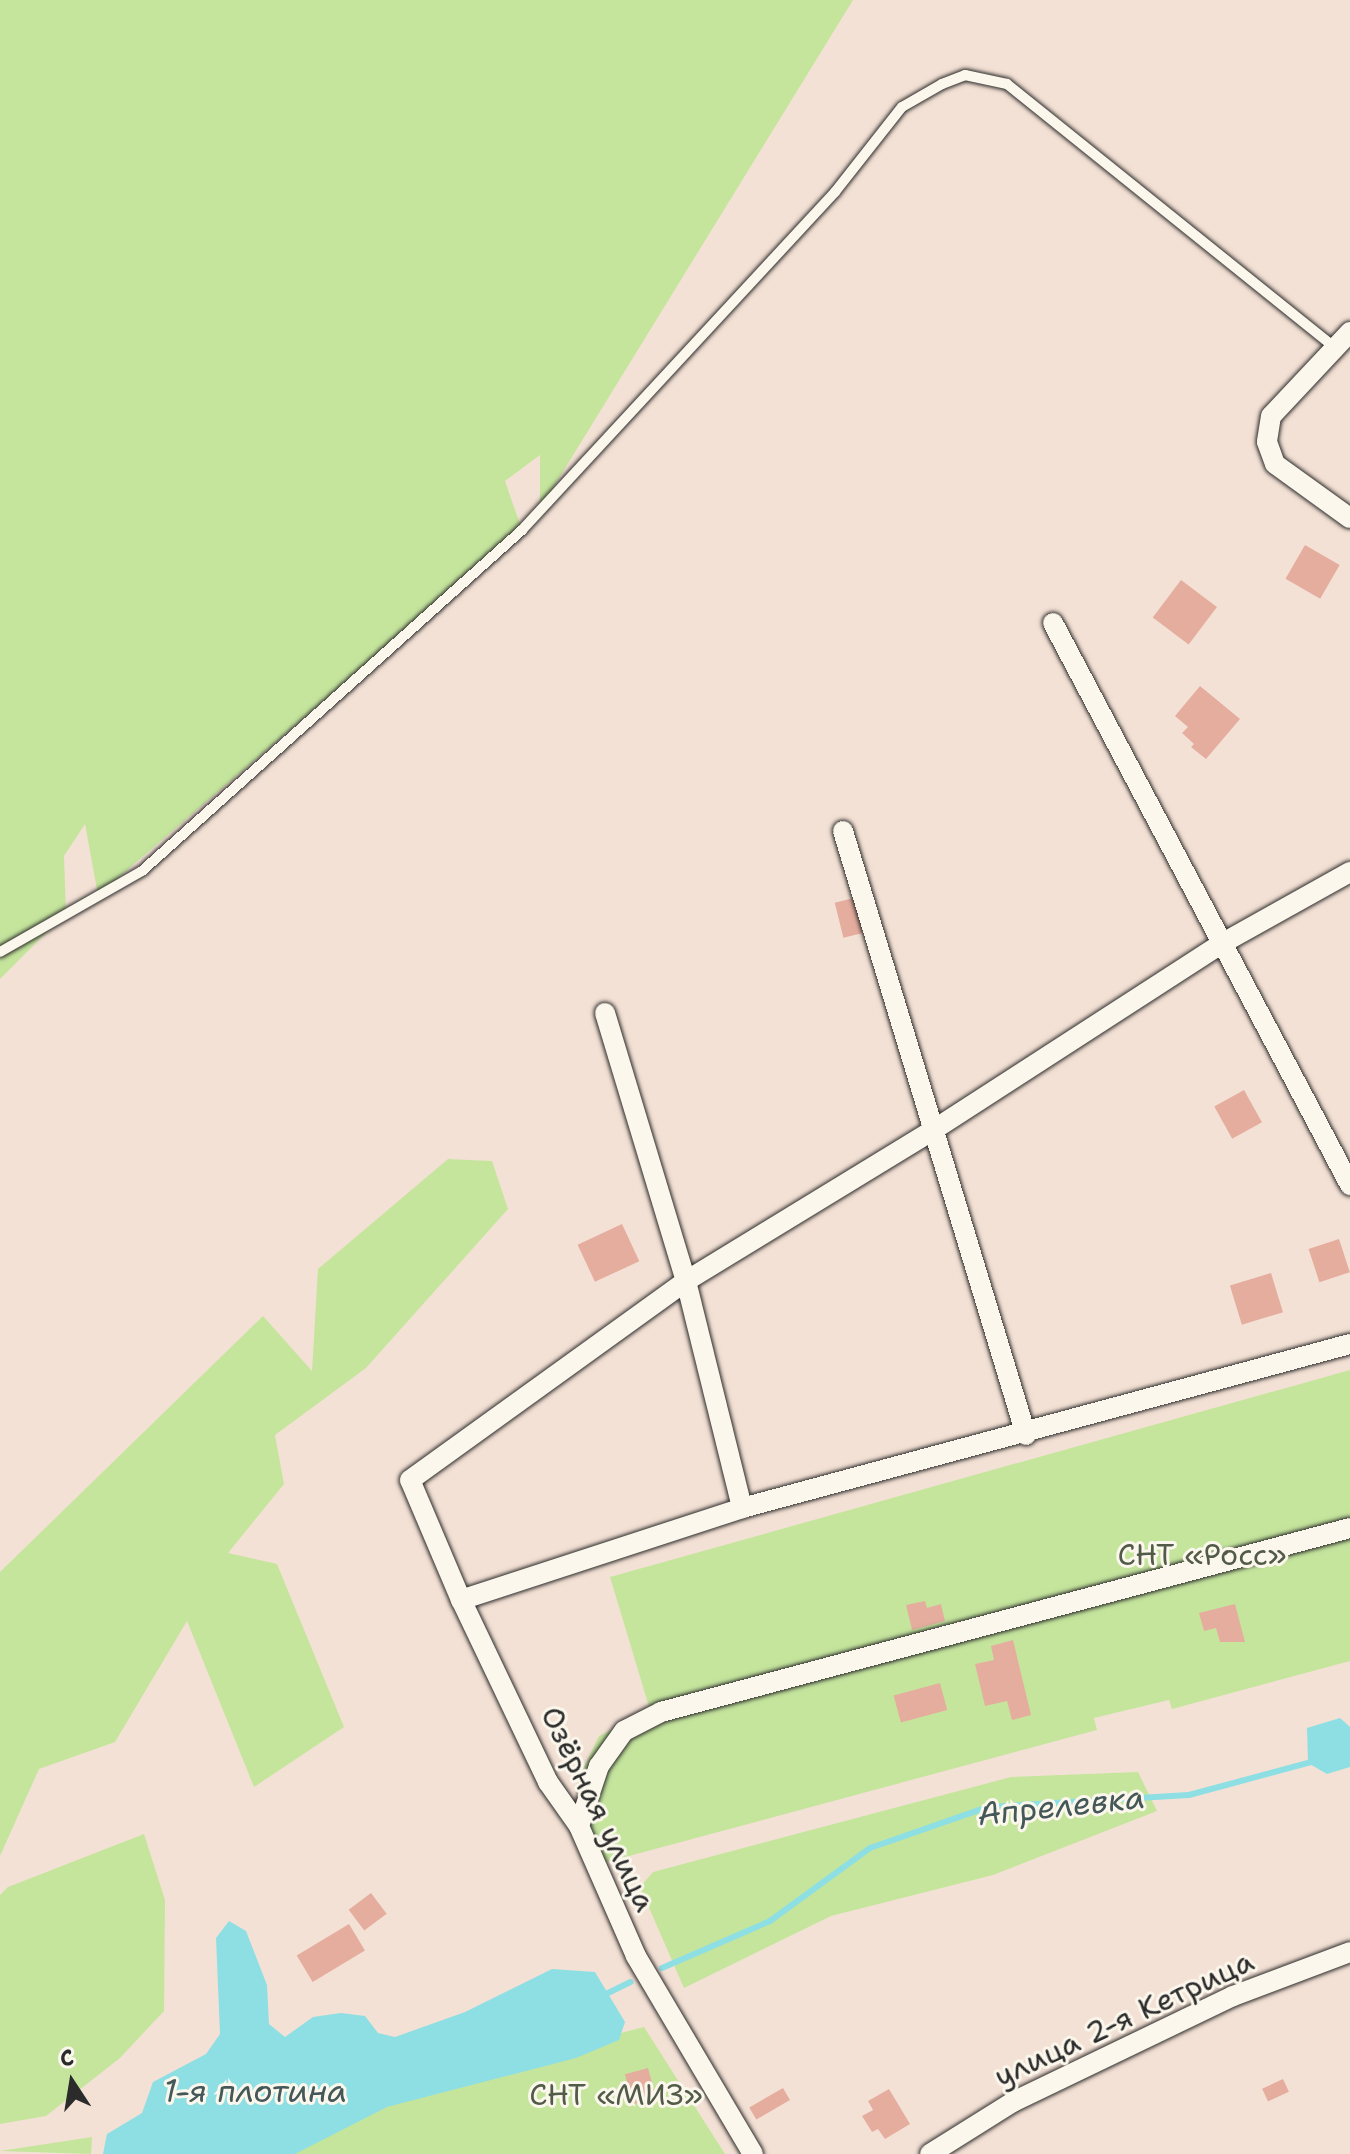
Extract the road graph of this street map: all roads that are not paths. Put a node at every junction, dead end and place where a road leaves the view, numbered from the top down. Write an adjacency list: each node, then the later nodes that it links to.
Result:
1 (1350, 332): 2 (street)
2 (1335, 348): 3 (street); 8 (lane)
3 (1350, 518)
4 (1053, 623): 7 (street)
5 (843, 831): 10 (street)
6 (1350, 872): 7 (street)
7 (1221, 944): 10 (street); 11 (street)
8 (0, 952)
9 (605, 1013): 12 (street)
10 (935, 1129): 12 (street); 14 (street)
11 (1350, 1185)
12 (686, 1281): 15 (street); 17 (street, Озёрная улица)
13 (1350, 1344): 14 (street)
14 (1026, 1435): 15 (street)
15 (742, 1508): 17 (street)
16 (1350, 1528): 18 (street)
17 (461, 1600): 18 (street, Озёрная улица)
18 (579, 1826): 20 (street, Озёрная улица)
19 (1350, 1952): 21 (street, улица 2-я Кетрица)
20 (753, 2154)
21 (930, 2154)

